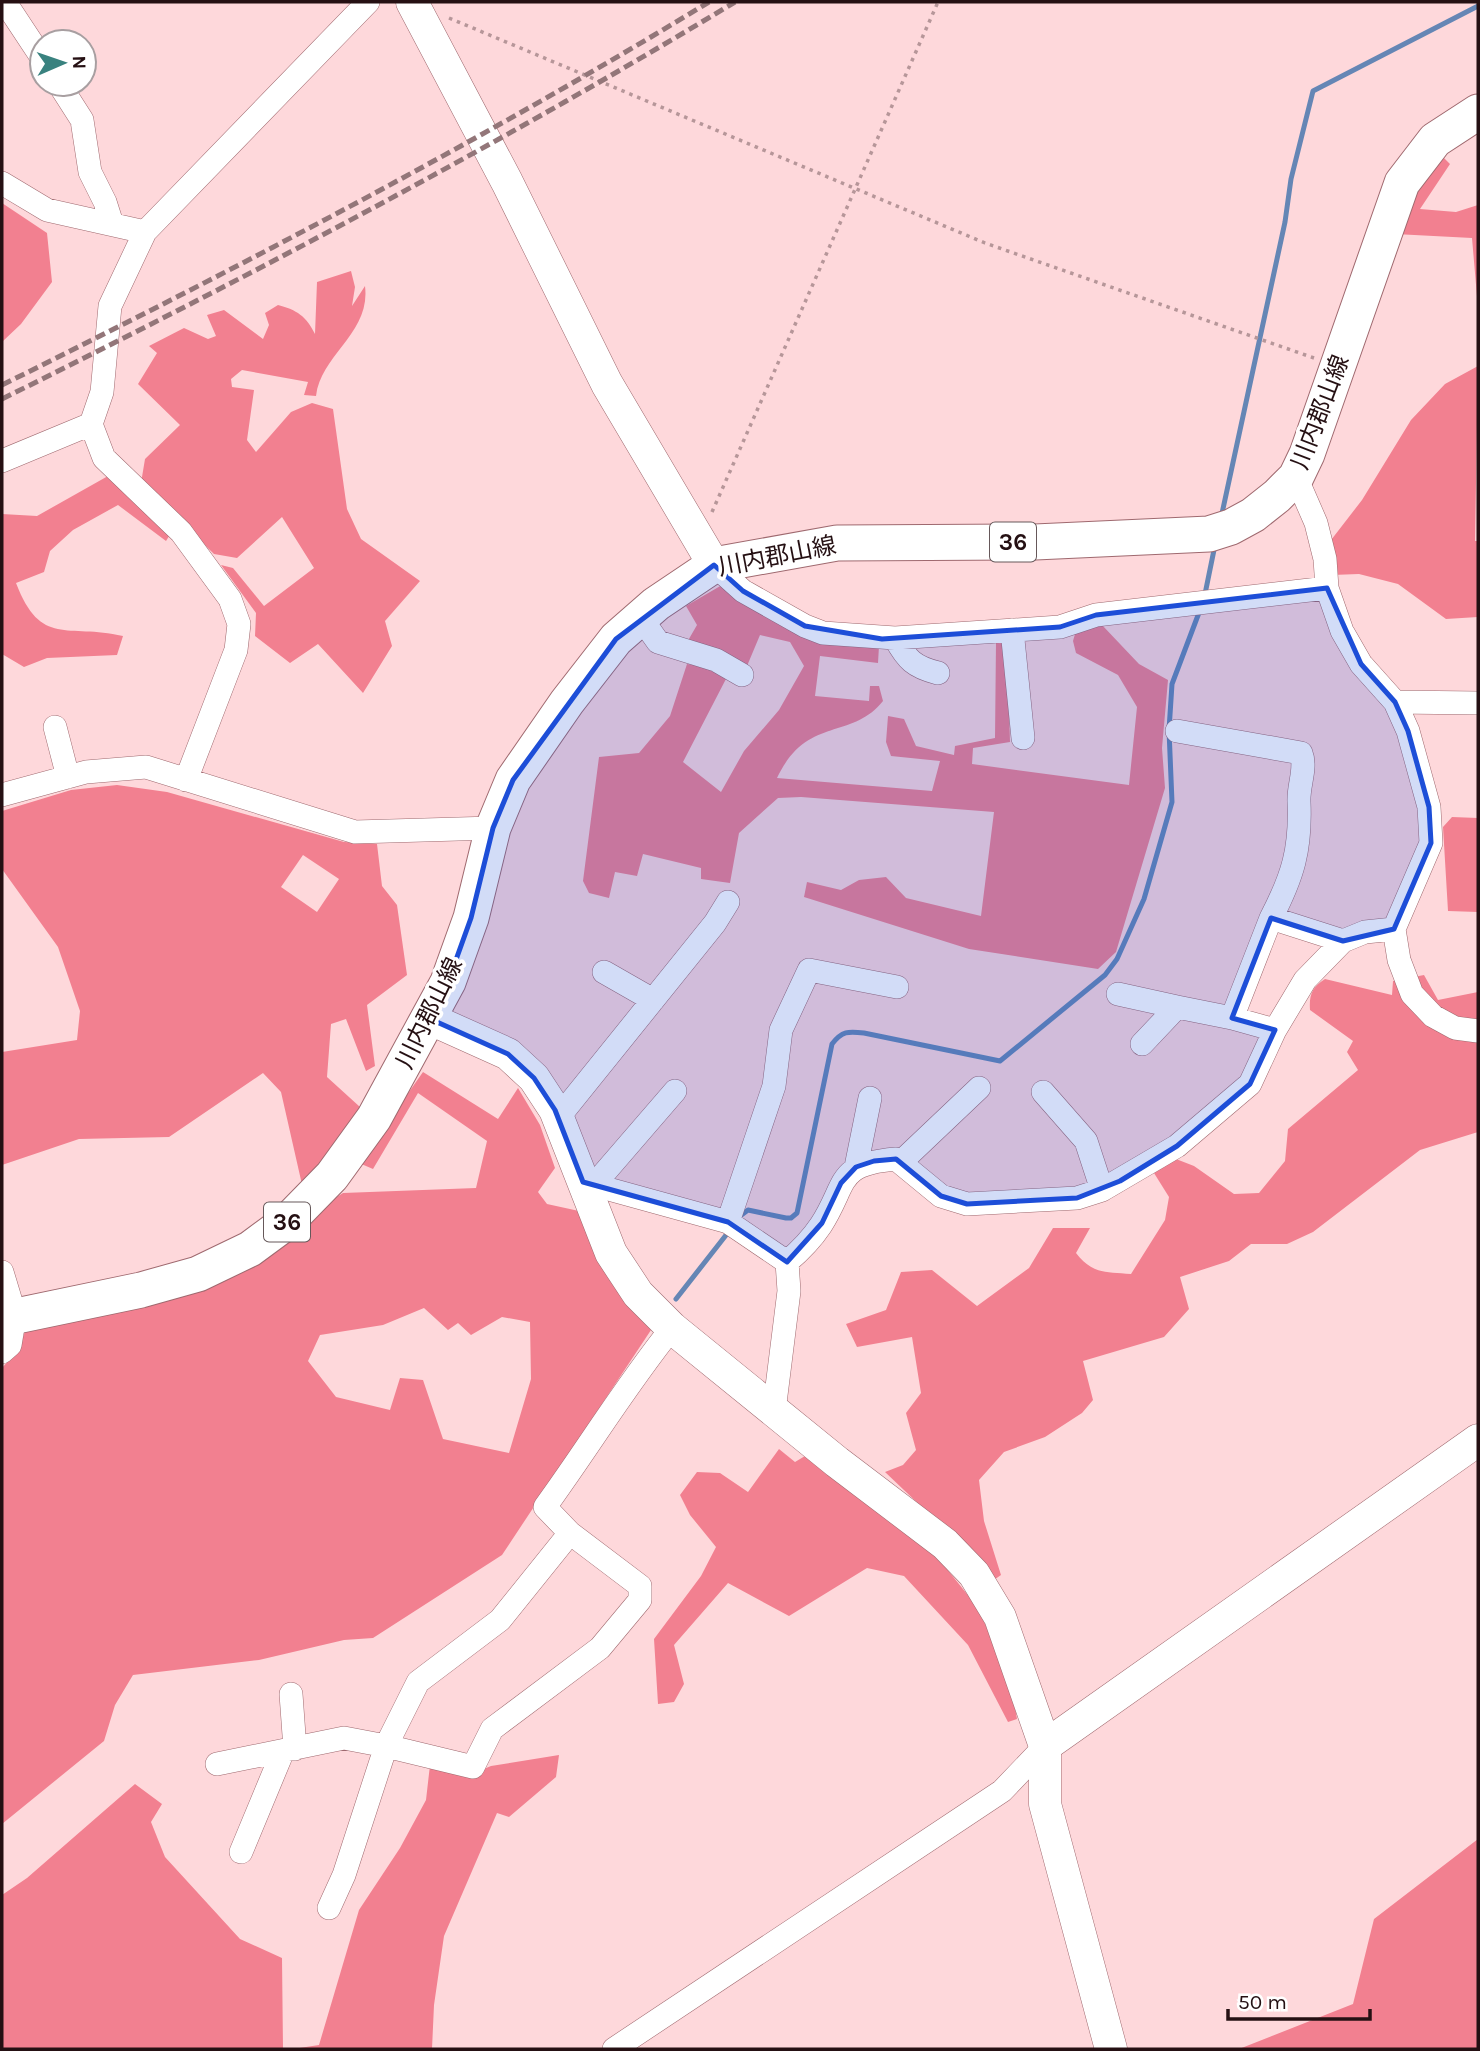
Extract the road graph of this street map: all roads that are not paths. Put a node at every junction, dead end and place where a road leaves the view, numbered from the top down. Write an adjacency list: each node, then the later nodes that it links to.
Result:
1 (368, 2): 9 (street)
2 (412, 2): 13 (street)
3 (9, 8): 4 (street)
4 (28, 37)
5 (68, 98): 8 (street)
6 (1478, 112): 12 (main road, 川内郡山線 / 36)
7 (2, 183): 8 (street)
8 (112, 224): 9 (street)
9 (145, 232): 10 (street)
10 (91, 425): 11 (street); 26 (street)
11 (2, 461)
12 (1296, 477): 13 (main road, 川内郡山線 / 36); 14 (street)
13 (706, 553): 15 (main road, 川内郡山線 / 36); 17 (street)
14 (1326, 587): 16 (street); 20 (street)
15 (641, 618): 19 (street); 28 (main road, 川内郡山線 / 36)
16 (1012, 630): 17 (street); 24 (street)
17 (895, 638): 18 (street)
18 (938, 673)
19 (742, 675)
20 (1395, 702): 21 (street); 31 (street)
21 (1478, 703)
22 (55, 727): 25 (street)
23 (1177, 731): 30 (street)
24 (1023, 738)
25 (68, 777): 26 (street); 27 (street)
26 (186, 780): 28 (street)
27 (2, 795)
28 (493, 828): 38 (main road, 川内郡山線 / 36)
29 (728, 902): 36 (street)
30 (1271, 918): 32 (street); 39 (street)
31 (1394, 929): 32 (street); 41 (street)
32 (1343, 941): 40 (street)
33 (604, 972): 36 (street)
34 (897, 987): 52 (street)
35 (1118, 994): 37 (street)
36 (653, 1000): 47 (street)
37 (1177, 1007): 39 (street); 42 (street)
38 (428, 1018): 47 (street); 55 (main road, 川内郡山線 / 36)
39 (1231, 1018): 40 (street)
40 (1275, 1030): 51 (street)
41 (1478, 1031)
42 (1143, 1044)
43 (979, 1088): 48 (street)
44 (674, 1091): 50 (street)
45 (1043, 1092): 51 (street)
46 (870, 1098): 49 (street)
47 (558, 1118): 50 (street)
48 (901, 1162): 49 (street); 51 (street)
49 (856, 1167): 53 (street)
50 (588, 1184): 52 (street); 56 (street)
51 (1102, 1189)
52 (730, 1224): 53 (street)
53 (787, 1262): 58 (street)
54 (2, 1272): 55 (street)
55 (8, 1317): 57 (street)
56 (672, 1328): 58 (street); 60 (street)
57 (2, 1352)
58 (774, 1411): 63 (street)
59 (1478, 1440): 63 (street)
60 (570, 1533): 62 (street); 62 (street)
61 (290, 1694): 64 (street)
62 (386, 1746): 64 (street); 67 (street)
63 (1045, 1746): 68 (street); 69 (street)
64 (289, 1750): 65 (street); 66 (street)
65 (217, 1764)
66 (241, 1852)
67 (329, 1909)
68 (614, 2049)
69 (1111, 2049)

